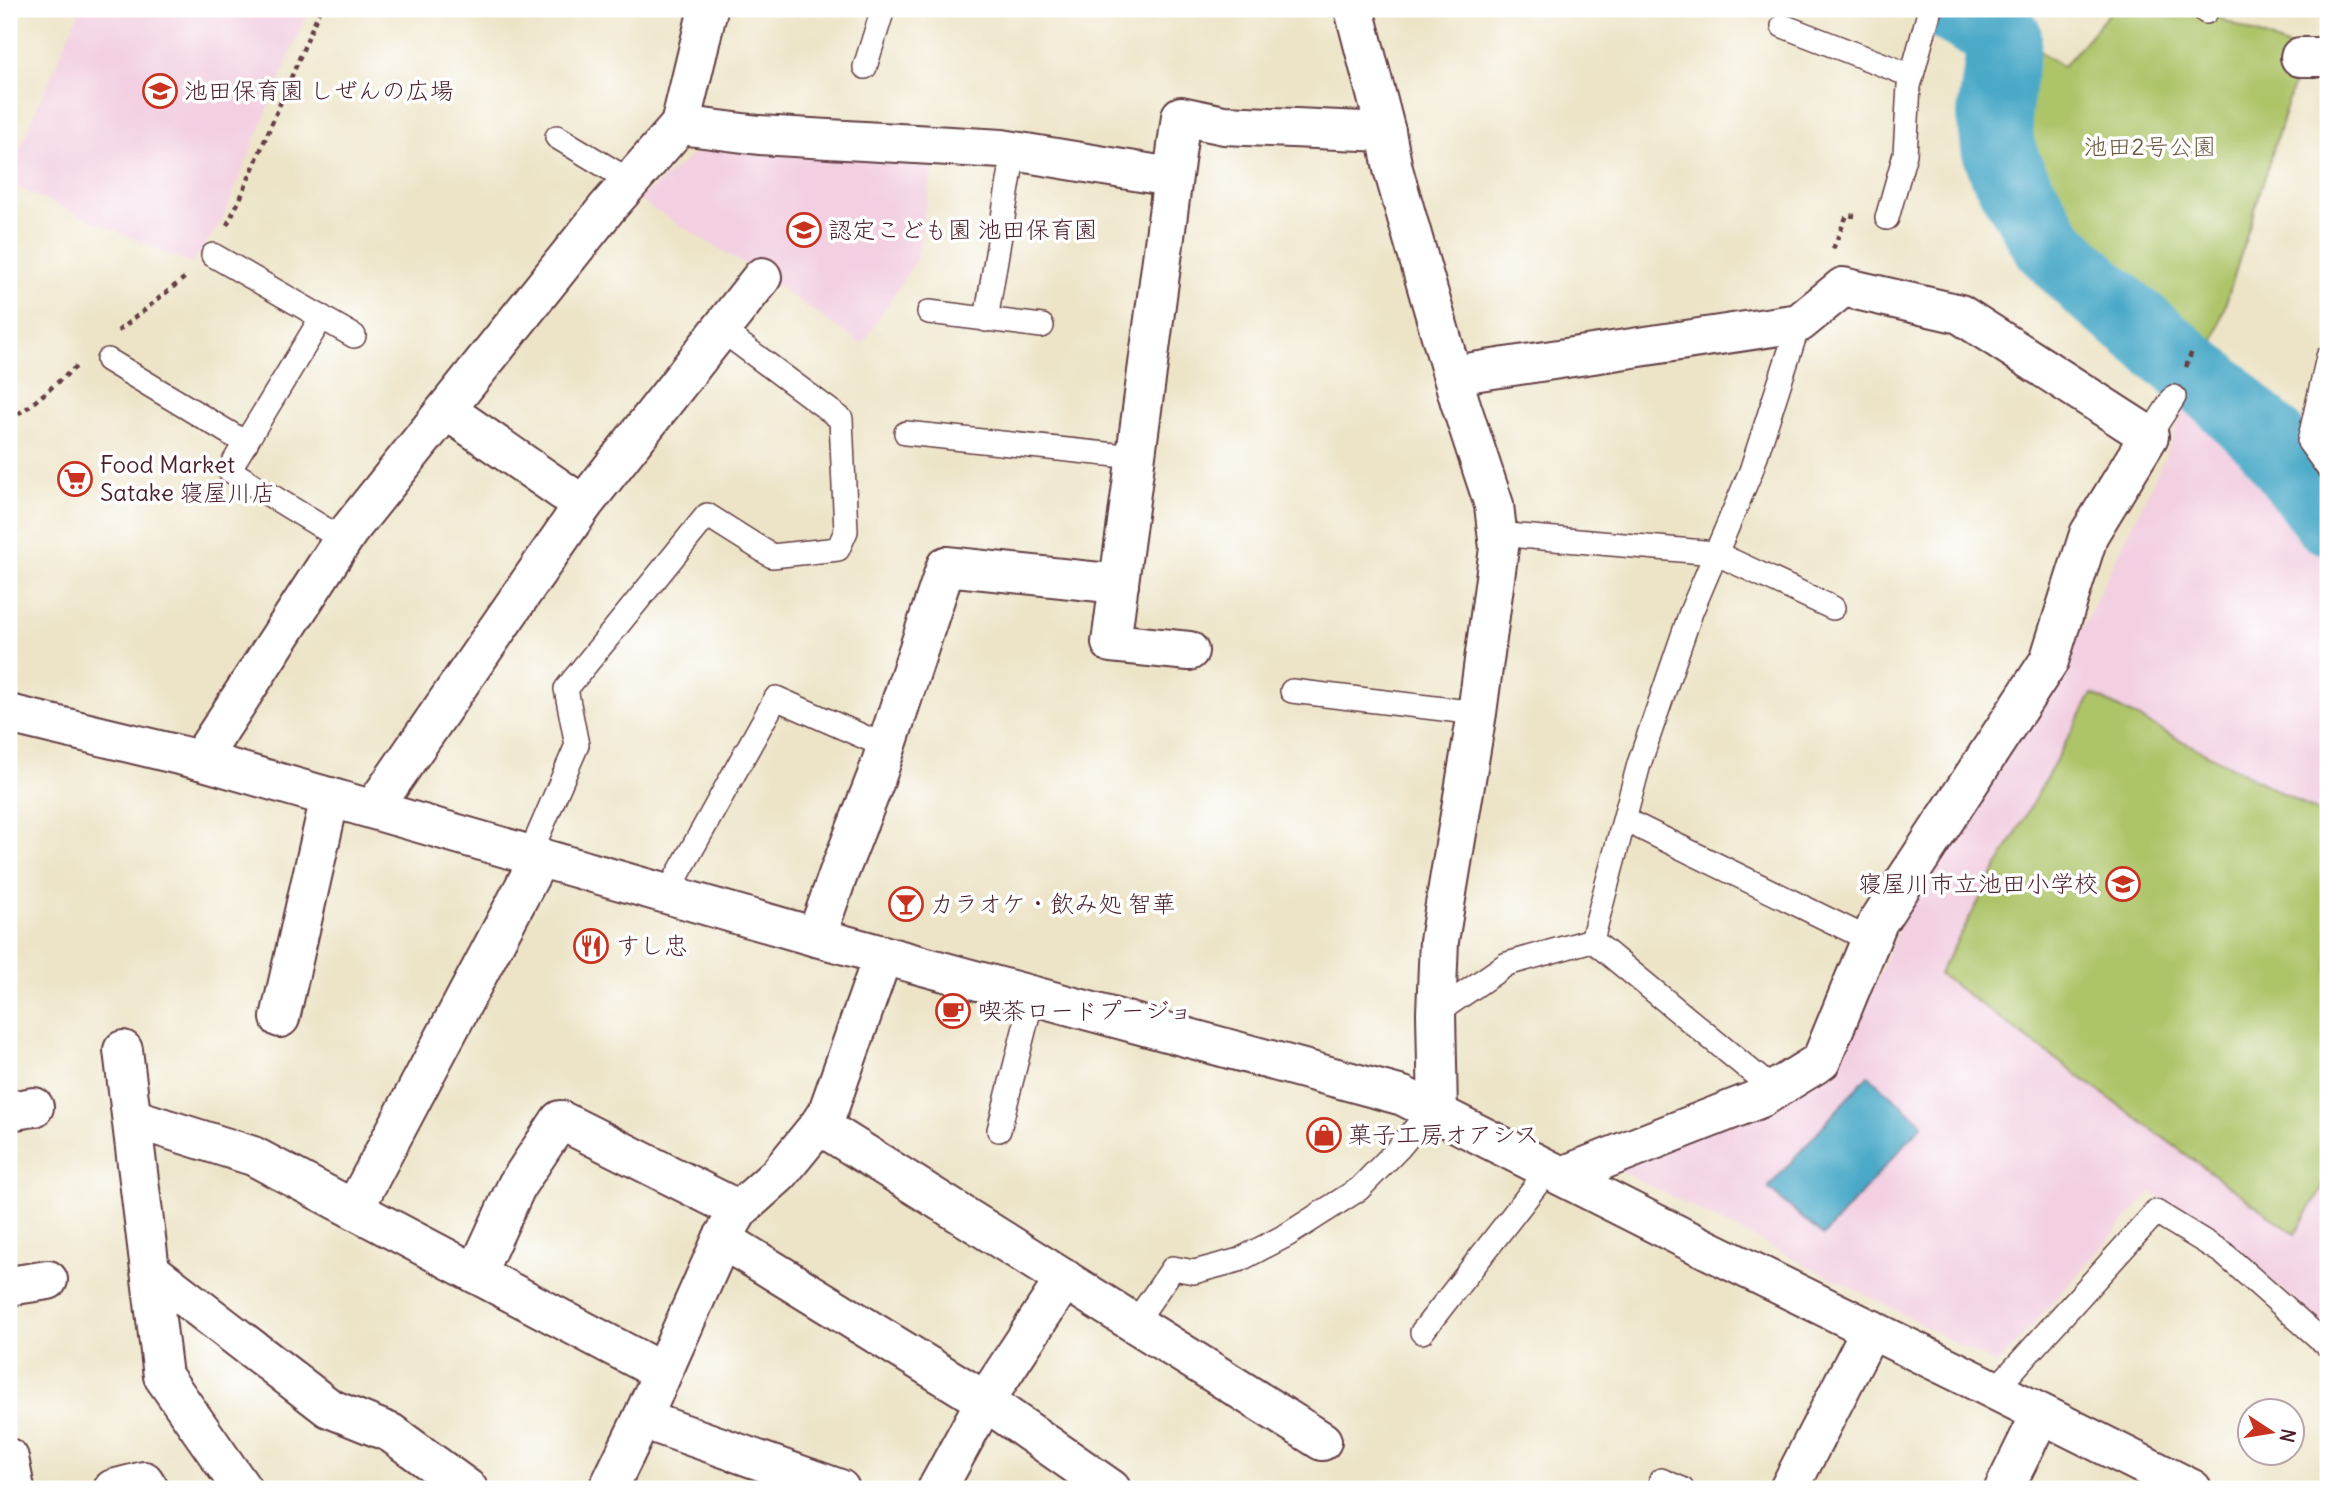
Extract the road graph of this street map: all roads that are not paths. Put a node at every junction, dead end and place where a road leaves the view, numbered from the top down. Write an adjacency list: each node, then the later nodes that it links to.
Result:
1 (708, 9): 8 (street)
2 (883, 9): 6 (lane)
3 (1354, 9): 9 (street)
4 (1929, 11): 7 (lane)
5 (1783, 26): 7 (lane)
6 (865, 68)
7 (1912, 75): 14 (lane)
8 (680, 125): 11 (street); 13 (street)
9 (1386, 132): 12 (street); 26 (street)
10 (556, 138): 13 (lane)
11 (1014, 151): 12 (street); 19 (lane)
12 (1171, 177): 32 (street)
13 (630, 181): 28 (street)
14 (1887, 218)
15 (212, 255): 18 (lane)
16 (762, 277): 22 (street)
17 (929, 312): 19 (lane)
18 (322, 317): 23 (lane); 31 (lane)
19 (986, 320): 21 (lane)
20 (1799, 323): 26 (street); 30 (street); 37 (lane)
21 (1042, 326)
22 (720, 329): 34 (street); 49 (lane)
23 (354, 336)
24 (2328, 356): 33 (lane)
25 (108, 360): 31 (lane)
26 (1453, 375): 35 (street)
27 (2174, 397): 30 (lane)
28 (446, 410): 34 (street); 36 (street)
29 (906, 433): 32 (lane)
30 (2149, 436): 53 (street)
31 (246, 443): 36 (lane)
32 (1135, 457): 38 (street)
33 (2328, 468)
34 (583, 505): 47 (street)
35 (1497, 534): 37 (lane); 42 (street)
36 (343, 540): 45 (street)
37 (1715, 553): 39 (lane); 48 (lane)
38 (1119, 584): 40 (street); 44 (street)
39 (1833, 608)
40 (1189, 651)
41 (1292, 691): 42 (lane)
42 (1476, 713): 56 (street)
43 (9, 714): 45 (street)
44 (887, 747): 50 (lane); 51 (street)
45 (200, 760): 46 (street)
46 (330, 797): 47 (street); 57 (street)
47 (373, 809): 49 (street)
48 (1625, 820): 52 (lane); 53 (lane)
49 (535, 856): 50 (street); 65 (street)
50 (667, 894): 51 (street)
51 (816, 937): 54 (street)
52 (1592, 940): 56 (lane); 59 (lane)
53 (1870, 940): 59 (street)
54 (883, 955): 55 (street); 62 (street)
55 (1033, 995): 60 (street); 63 (lane)
56 (1436, 1013): 60 (street)
57 (280, 1018)
58 (123, 1050): 61 (street)
59 (1774, 1090): 64 (street)
60 (1434, 1112): 64 (street); 72 (lane)
61 (132, 1118): 65 (street); 67 (street)
62 (819, 1125): 66 (street); 69 (street)
63 (999, 1130)
64 (1556, 1173): 73 (street); 74 (lane)
65 (354, 1209): 68 (street)
66 (731, 1225): 68 (street); 76 (street); 78 (street)
67 (151, 1270): 87 (street); 88 (street)
68 (476, 1274): 76 (street)
69 (1065, 1279): 72 (street); 78 (street)
70 (48, 1280): 71 (street)
71 (9, 1286)
72 (1135, 1323): 81 (street)
73 (1871, 1329): 77 (street); 94 (street)
74 (1422, 1332)
75 (2328, 1346): 77 (lane)
76 (662, 1372): 80 (street)
77 (1995, 1390): 79 (street)
78 (985, 1401): 91 (street); 92 (street)
79 (2041, 1414): 95 (street); 96 (street)
80 (642, 1419): 89 (street); 90 (street)
81 (1322, 1441)
82 (9, 1458): 84 (street)
83 (1661, 1480): 93 (lane)
84 (15, 1489)
85 (113, 1489): 86 (street)
86 (149, 1489)
87 (242, 1489)
88 (468, 1489)
89 (608, 1489)
90 (840, 1489)
91 (937, 1489)
92 (1111, 1489)
93 (1682, 1489)
94 (1789, 1489)
95 (2004, 1489)
96 (2192, 1489)

